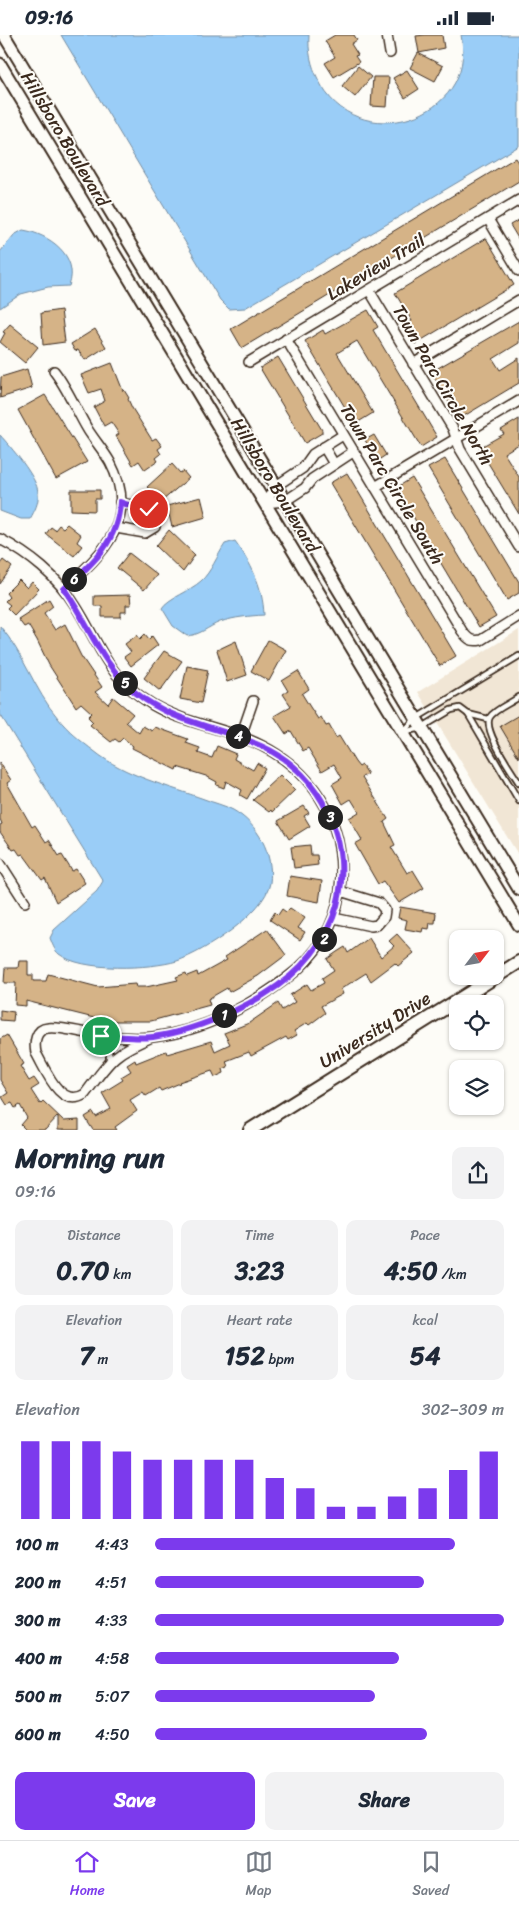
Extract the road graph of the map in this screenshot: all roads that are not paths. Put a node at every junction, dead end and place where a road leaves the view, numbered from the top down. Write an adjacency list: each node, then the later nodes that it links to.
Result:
1 (4, 35): 20 (street, Hillsboro Boulevard)
2 (387, 35): 3 (street)
3 (390, 53)
4 (0, 64): 24 (street, Hillsboro Boulevard)
5 (519, 200): 6 (street, Lakeview Trail)
6 (488, 219): 7 (street); 8 (street, Lakeview Trail)
7 (519, 271)
8 (369, 290): 10 (street, Lakeview Trail); 12 (street, Town Parc Circle North)
9 (519, 300): 12 (street)
10 (286, 339): 11 (street, Lakeview Trail); 15 (street, Town Parc Circle South)
11 (249, 362)
12 (413, 364): 16 (street, Town Parc Circle North)
13 (54, 371): 23 (street)
14 (519, 401): 16 (street)
15 (343, 435): 17 (street); 18 (street, Town Parc Circle South)
16 (456, 439): 21 (street); 27 (street, Town Parc Circle North)
17 (324, 447): 19 (street); 20 (street)
18 (353, 452): 19 (street); 21 (street, Town Parc Circle South)
19 (334, 464): 22 (street)
20 (276, 486): 22 (street, Hillsboro Boulevard); 24 (street)
21 (375, 487): 29 (street, Town Parc Circle South)
22 (285, 501): 24 (street); 35 (street, Hillsboro Boulevard)
23 (120, 502): 25 (street); 25 (street)
24 (265, 503): 36 (street, Hillsboro Boulevard)
25 (116, 528): 28 (street)
26 (0, 539): 28 (street)
27 (519, 547)
28 (64, 589): 37 (street)
29 (519, 616)
30 (519, 656): 35 (lane)
31 (519, 697): 34 (lane)
32 (253, 701): 37 (street)
33 (468, 714): 34 (lane); 35 (lane); 39 (lane)
34 (488, 719): 38 (lane)
35 (418, 723): 36 (lane); 36 (lane); 41 (street, Hillsboro Boulevard)
36 (402, 733): 45 (street, Hillsboro Boulevard)
37 (241, 737): 42 (street)
38 (519, 783)
39 (519, 801)
40 (0, 863): 43 (street)
41 (519, 889)
42 (340, 891): 44 (street); 44 (street)
43 (25, 903)
44 (334, 918): 48 (street)
45 (519, 925)
46 (519, 962): 50 (main road, University Drive)
47 (101, 1036): 48 (street); 49 (lane); 49 (street)
48 (152, 1037): 49 (street)
49 (109, 1060)
50 (250, 1130)

